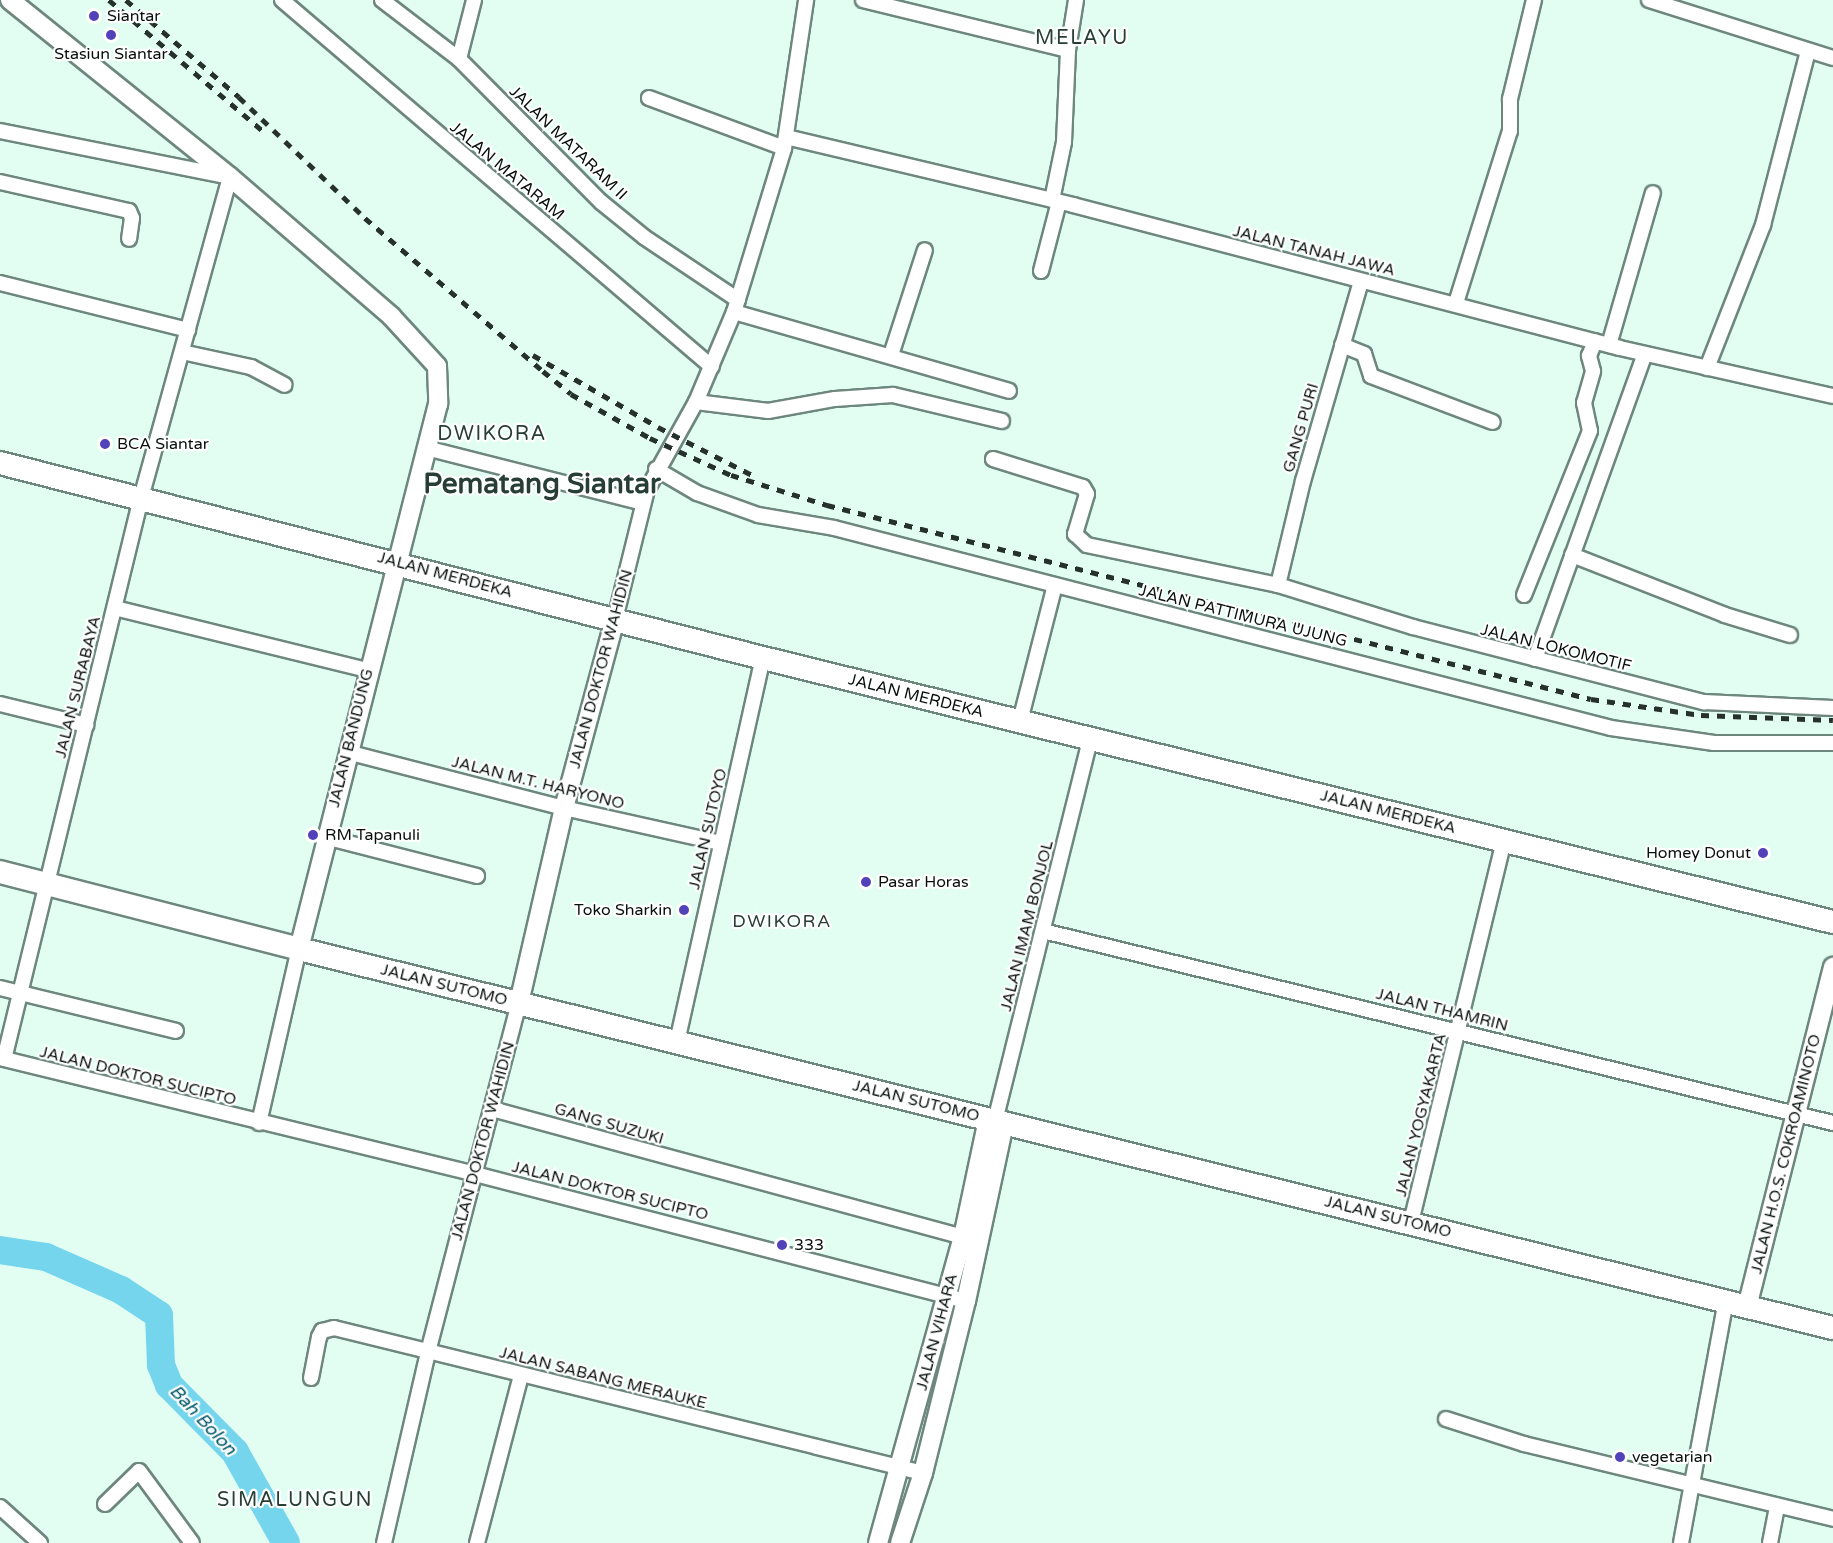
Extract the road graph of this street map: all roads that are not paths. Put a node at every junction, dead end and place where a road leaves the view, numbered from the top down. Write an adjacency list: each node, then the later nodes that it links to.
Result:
1 (10, 0): 17 (street, JALAN BANDUNG)
2 (282, 0): 34 (street, JALAN MATARAM)
3 (382, 0): 13 (street, JALAN MATARAM II)
4 (474, 0): 13 (street)
5 (806, 0): 16 (street, JALAN DOKTOR WAHIDIN)
6 (863, 0): 10 (street)
7 (1076, 0): 10 (street)
8 (1534, 0): 26 (street)
9 (1650, 0): 11 (street)
10 (1068, 50): 20 (street)
11 (1808, 51): 12 (street); 35 (street)
12 (1833, 58)
13 (459, 59): 27 (street, JALAN MATARAM II)
14 (649, 98): 16 (street, JALAN TANAH JAWA)
15 (0, 131): 17 (street)
16 (785, 142): 20 (street, JALAN TANAH JAWA); 27 (street, JALAN DOKTOR WAHIDIN)
17 (230, 177): 28 (street, JALAN SURABAYA); 42 (street, JALAN BANDUNG)
18 (0, 182): 21 (street)
19 (1653, 193): 29 (street)
20 (1056, 201): 23 (street); 24 (street, JALAN TANAH JAWA)
21 (129, 239)
22 (925, 250): 33 (street)
23 (1041, 271)
24 (1361, 281): 26 (street, JALAN TANAH JAWA); 30 (street, GANG PURI)
25 (0, 283): 28 (street)
26 (1456, 303): 29 (street, JALAN TANAH JAWA)
27 (736, 306): 33 (street, JALAN MATARAM II); 34 (street, JALAN DOKTOR WAHIDIN)
28 (188, 330): 31 (street, JALAN SURABAYA)
29 (1602, 343): 32 (street, JALAN TANAH JAWA); 52 (street)
30 (1342, 345): 41 (street); 51 (street, GANG PURI)
31 (182, 352): 36 (street); 46 (street, JALAN SURABAYA)
32 (1645, 354): 35 (street, JALAN TANAH JAWA); 48 (street)
33 (891, 355): 37 (street, JALAN MATARAM II)
34 (712, 367): 39 (street, JALAN DOKTOR WAHIDIN)
35 (1707, 368): 38 (street, JALAN TANAH JAWA)
36 (285, 385)
37 (1009, 391)
38 (1833, 396)
39 (696, 402): 40 (street); 45 (street, JALAN DOKTOR WAHIDIN)
40 (1002, 421)
41 (1493, 422)
42 (426, 448): 47 (street); 49 (street, JALAN BANDUNG)
43 (993, 459): 51 (street, JALAN LOKOMOTIF)
44 (0, 463): 46 (main road, JALAN MERDEKA)
45 (656, 469): 47 (street, JALAN DOKTOR WAHIDIN); 50 (street, JALAN PATTIMURA UJUNG)
46 (141, 498): 49 (main road, JALAN MERDEKA); 53 (street, JALAN SURABAYA)
47 (643, 503): 54 (street, JALAN DOKTOR WAHIDIN)
48 (1572, 555): 55 (street); 57 (street)
49 (396, 562): 54 (main road, JALAN MERDEKA); 58 (street, JALAN BANDUNG)
50 (1055, 585): 61 (street); 64 (street, JALAN PATTIMURA UJUNG)
51 (1278, 585): 57 (street, JALAN LOKOMOTIF)
52 (1524, 596)
53 (115, 608): 58 (street); 62 (street, JALAN SURABAYA)
54 (615, 619): 56 (main road, JALAN MERDEKA); 66 (street, JALAN DOKTOR WAHIDIN)
55 (1790, 635)
56 (764, 658): 61 (main road, JALAN MERDEKA); 69 (street, JALAN SUTOYO)
57 (1535, 659): 60 (street, JALAN LOKOMOTIF)
58 (368, 670): 65 (street, JALAN BANDUNG)
59 (0, 704): 62 (street)
60 (1833, 708)
61 (1020, 721): 63 (main road, JALAN MERDEKA)
62 (86, 725): 72 (street, JALAN SURABAYA)
63 (1090, 739): 68 (main road, JALAN MERDEKA); 74 (street, JALAN IMAM BONJOL)
64 (1833, 743)
65 (347, 752): 66 (street, JALAN M.T. HARYONO); 67 (street, JALAN BANDUNG)
66 (564, 808): 69 (street, JALAN M.T. HARYONO); 79 (street, JALAN DOKTOR WAHIDIN)
67 (325, 837): 71 (street); 75 (street, JALAN BANDUNG)
68 (1504, 841): 73 (main road, JALAN MERDEKA); 81 (street, JALAN YOGYAKARTA)
69 (721, 843): 82 (street, JALAN SUTOYO)
70 (0, 872): 72 (main road, JALAN SUTOMO)
71 (477, 876)
72 (46, 883): 75 (main road, JALAN SUTOMO); 78 (street, JALAN SURABAYA)
73 (1833, 922)
74 (1043, 931): 81 (street, JALAN THAMRIN); 86 (street, JALAN IMAM BONJOL)
75 (298, 949): 79 (main road, JALAN SUTOMO); 87 (street)
76 (1833, 967): 85 (street, JALAN H.O.S. COKROAMINOTO)
77 (0, 988): 78 (street)
78 (20, 992): 80 (street); 83 (street, JALAN SURABAYA)
79 (519, 1003): 82 (main road, JALAN SUTOMO); 84 (street, JALAN DOKTOR WAHIDIN)
80 (176, 1031)
81 (1460, 1031): 85 (street, JALAN THAMRIN); 90 (street, JALAN YOGYAKARTA)
82 (677, 1041): 86 (main road, JALAN SUTOMO)
83 (2, 1058): 87 (street, JALAN DOKTOR SUCIPTO)
84 (492, 1109): 89 (street, JALAN DOKTOR WAHIDIN); 91 (street, GANG SUZUKI)
85 (1795, 1113): 88 (street, JALAN THAMRIN); 94 (street, JALAN H.O.S. COKROAMINOTO)
86 (996, 1122): 90 (main road, JALAN SUTOMO); 91 (street, JALAN VIHARA)
87 (260, 1123): 89 (street, JALAN DOKTOR SUCIPTO)
88 (1833, 1123)
89 (475, 1173): 92 (street, JALAN DOKTOR SUCIPTO); 96 (street, JALAN DOKTOR WAHIDIN)
90 (1411, 1222): 94 (main road, JALAN SUTOMO)
91 (972, 1240): 92 (street, JALAN VIHARA); 93 (street, JALAN VIHARA)
92 (946, 1296): 93 (street, JALAN DOKTOR SUCIPTO); 100 (street, JALAN VIHARA)
93 (966, 1301): 101 (street, JALAN VIHARA)
94 (1737, 1304): 95 (main road, JALAN SUTOMO); 102 (street, JALAN H.O.S. COKROAMINOTO)
95 (1833, 1328)
96 (428, 1352): 97 (street, JALAN SABANG MERAUKE); 98 (street, JALAN SABANG MERAUKE); 109 (street, JALAN DOKTOR WAHIDIN)
97 (521, 1375): 100 (street, JALAN SABANG MERAUKE); 110 (street)
98 (311, 1378)
99 (1446, 1419): 102 (street)
100 (902, 1468): 101 (street, JALAN SABANG MERAUKE); 111 (street, JALAN VIHARA)
101 (923, 1473): 112 (street, JALAN VIHARA)
102 (1694, 1485): 104 (street); 113 (street, JALAN H.O.S. COKROAMINOTO)
103 (105, 1504): 108 (street)
104 (1777, 1506): 106 (street); 114 (street)
105 (0, 1507): 107 (street)
106 (1833, 1519)
107 (40, 1543)
108 (192, 1543)
109 (384, 1543)
110 (477, 1543)
111 (878, 1543)
112 (900, 1543)
113 (1680, 1543)
114 (1770, 1543)

